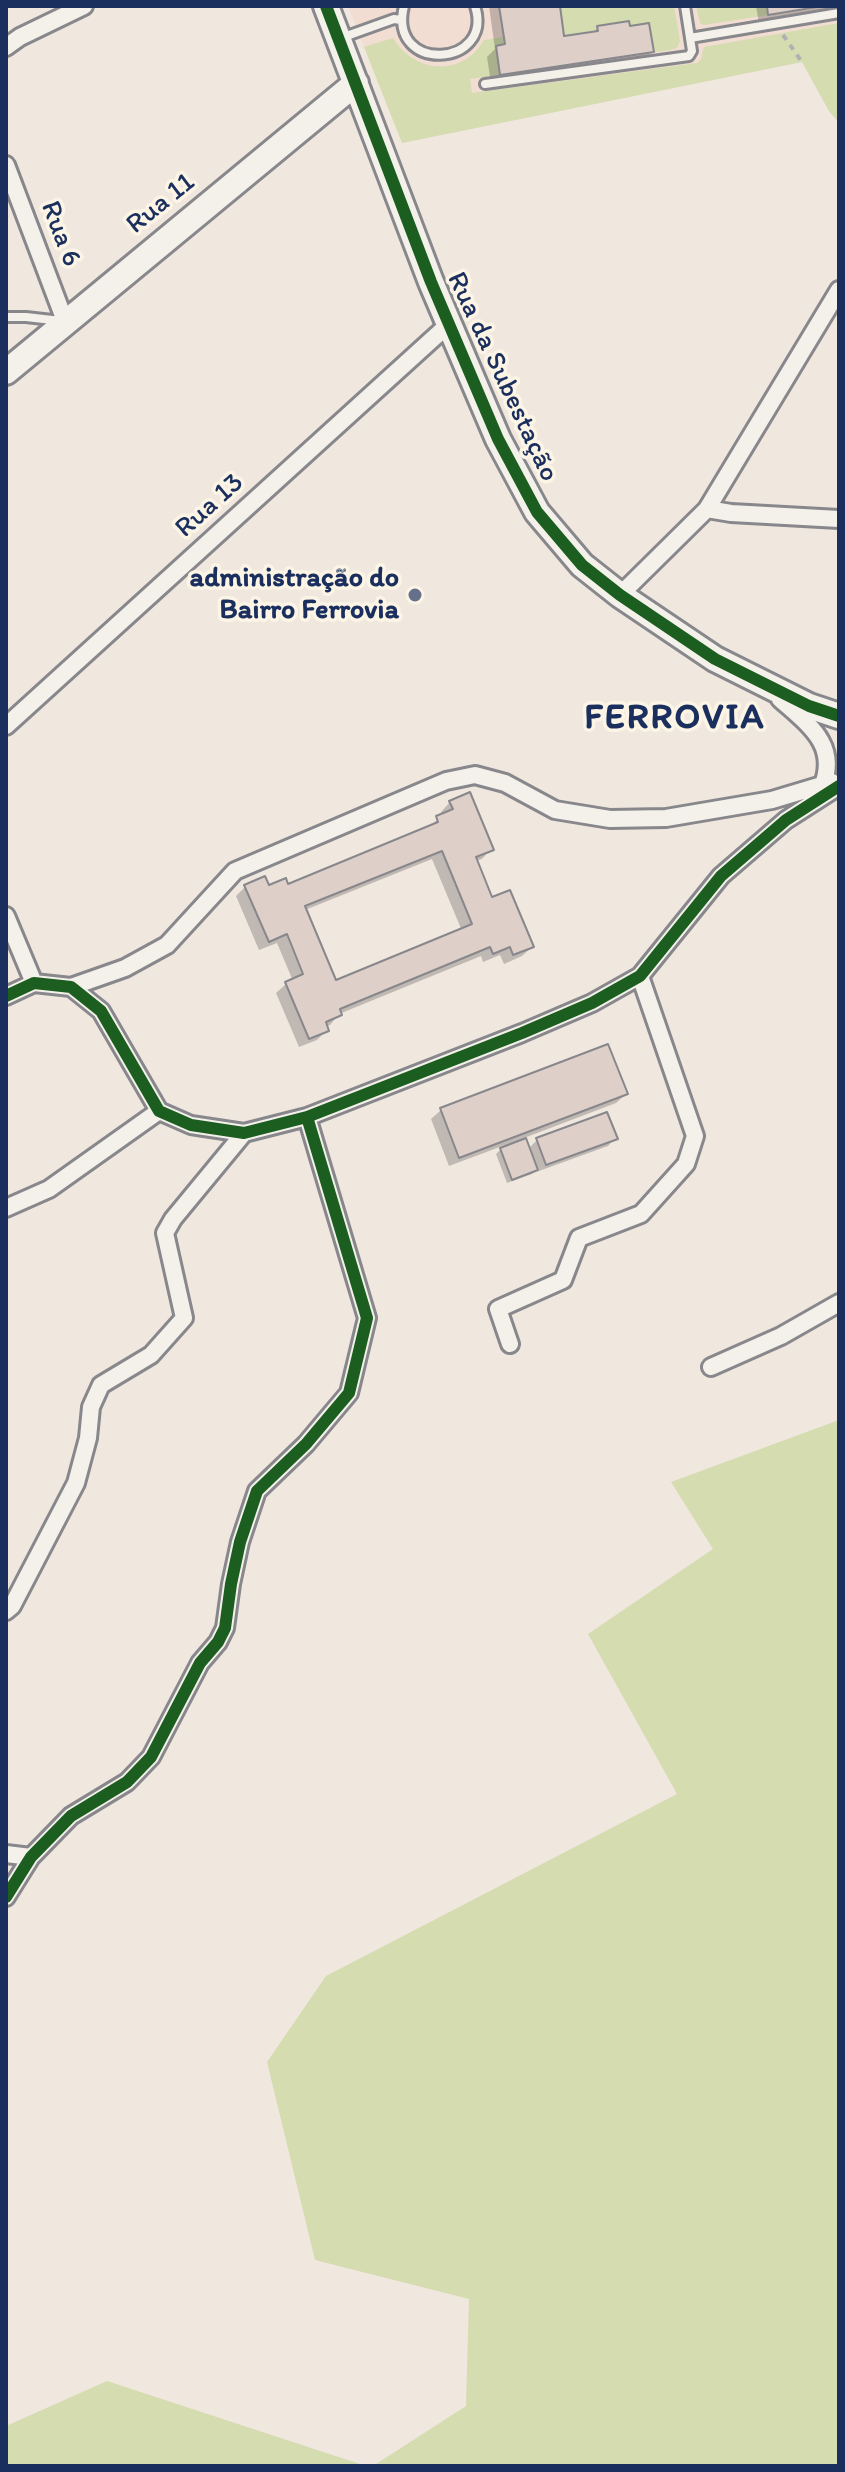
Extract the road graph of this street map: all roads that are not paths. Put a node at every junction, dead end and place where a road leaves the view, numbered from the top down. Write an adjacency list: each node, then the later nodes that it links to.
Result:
1 (84, 6): 10 (street)
2 (326, 6): 9 (street, Rua da Subestação)
3 (404, 6): 7 (lane)
4 (475, 6): 7 (lane)
5 (685, 6): 8 (lane)
6 (839, 13): 8 (lane)
7 (401, 20): 9 (lane)
8 (690, 38): 12 (lane)
9 (339, 39): 11 (street, Rua da Subestação)
10 (6, 47)
11 (356, 83): 16 (street, Rua 11); 17 (street, Rua da Subestação)
12 (485, 84)
13 (6, 165): 16 (street, Rua 6)
14 (839, 290): 19 (street)
15 (6, 317): 16 (lane)
16 (65, 321): 18 (street, Rua 11)
17 (449, 324): 21 (street, Rua da Subestação); 24 (street, Rua 13)
18 (6, 372)
19 (707, 509): 20 (street); 21 (street)
20 (839, 519)
21 (620, 595): 22 (street, Rua da Subestação)
22 (766, 687): 23 (street, Rua da Subestação); 27 (street)
23 (839, 716)
24 (6, 726)
25 (839, 780): 27 (street)
26 (839, 786): 29 (street)
27 (822, 787): 31 (street)
28 (6, 916): 30 (street)
29 (640, 976): 34 (street); 38 (street)
30 (34, 983): 31 (street); 32 (street)
31 (71, 987): 33 (street)
32 (6, 996)
33 (159, 1111): 35 (street); 36 (street)
34 (307, 1117): 35 (street); 42 (street)
35 (244, 1133): 40 (street)
36 (6, 1208)
37 (839, 1303): 39 (street)
38 (510, 1344)
39 (711, 1367)
40 (6, 1611)
41 (6, 1854): 42 (street)
42 (31, 1857): 43 (street)
43 (6, 1897)

